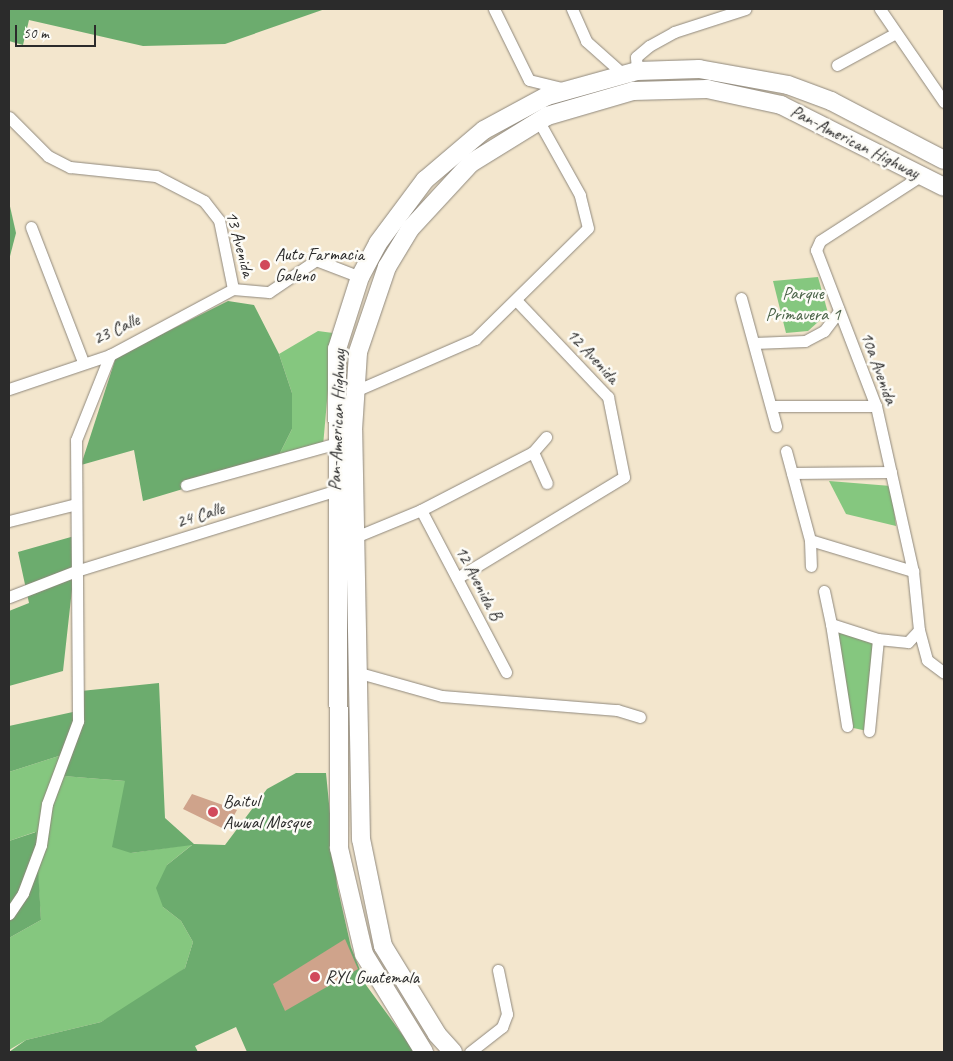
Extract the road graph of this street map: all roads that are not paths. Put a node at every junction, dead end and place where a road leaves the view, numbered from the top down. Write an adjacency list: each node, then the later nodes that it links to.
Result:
1 (494, 9): 8 (street)
2 (572, 9): 7 (street)
3 (745, 9): 7 (street)
4 (880, 9): 5 (street)
5 (896, 33): 6 (street); 9 (street)
6 (837, 65)
7 (630, 73): 8 (highway, Pan-American Highway); 12 (highway, Pan-American Highway)
8 (565, 89): 16 (highway, Pan-American Highway)
9 (944, 102)
10 (9, 117): 17 (street, 13 Avenida)
11 (538, 120): 13 (highway, Pan-American Highway); 19 (street); 25 (highway, Pan-American Highway)
12 (944, 160)
13 (922, 175): 14 (highway, Pan-American Highway); 20 (street, 10a Avenida)
14 (944, 187)
15 (31, 227): 23 (street)
16 (360, 277): 17 (street, 13 Avenida); 30 (highway, Pan-American Highway)
17 (233, 289): 22 (street, 23 Calle)
18 (741, 298): 21 (street)
19 (517, 301): 25 (street); 46 (street, 12 Avenida)
20 (839, 311): 21 (street); 27 (street, 10a Avenida)
21 (754, 343): 26 (street)
22 (110, 354): 23 (street, 23 Calle); 38 (street)
23 (83, 362): 24 (street, 23 Calle)
24 (9, 389)
25 (355, 391): 41 (highway, Pan-American Highway)
26 (771, 406): 27 (street); 28 (street)
27 (876, 406): 33 (street, 10a Avenida)
28 (776, 426)
29 (546, 437): 32 (street)
30 (334, 444): 36 (street); 37 (highway, Pan-American Highway)
31 (786, 451): 34 (street)
32 (533, 452): 35 (street); 39 (street)
33 (891, 472): 34 (street); 45 (street, 10a Avenida)
34 (792, 473): 42 (street)
35 (548, 483)
36 (186, 485)
37 (335, 491): 44 (street, 24 Calle); 60 (highway, Pan-American Highway)
38 (76, 504): 40 (street); 44 (street)
39 (421, 510): 41 (street); 46 (street, 12 Avenida B)
40 (9, 521)
41 (353, 538): 52 (highway, Pan-American Highway)
42 (810, 540): 43 (street); 45 (street)
43 (811, 566)
44 (76, 571): 48 (street, 24 Calle); 58 (street)
45 (913, 572): 50 (street, 10a Avenida)
46 (456, 578): 53 (street, 12 Avenida B)
47 (824, 591): 49 (street)
48 (9, 598)
49 (831, 624): 51 (street); 56 (street)
50 (919, 630): 51 (street); 54 (street, 10a Avenida)
51 (878, 639): 57 (street)
52 (356, 672): 55 (street); 61 (highway, Pan-American Highway)
53 (506, 672)
54 (944, 673)
55 (640, 717)
56 (847, 726)
57 (869, 731)
58 (9, 914)
59 (498, 970): 62 (street)
60 (424, 1052)
61 (453, 1052)
62 (470, 1052)

